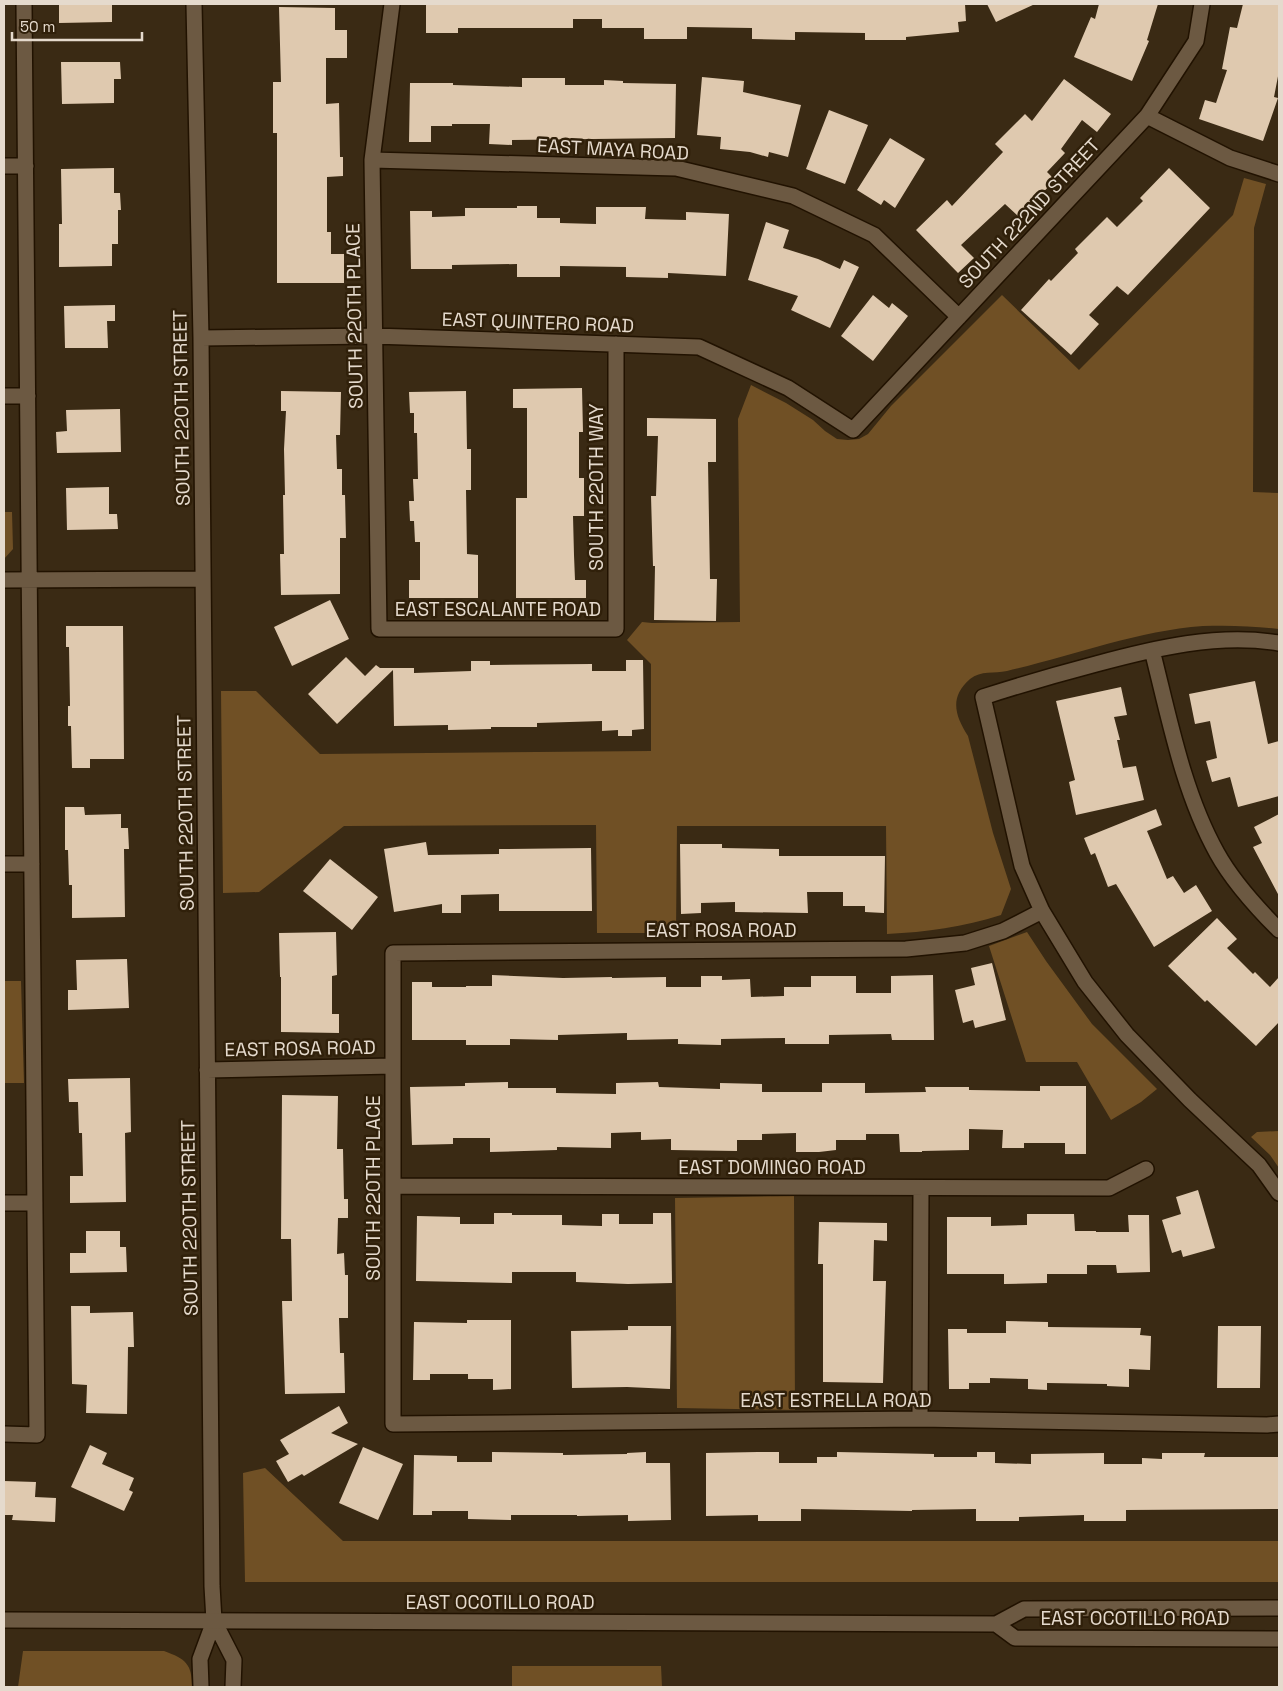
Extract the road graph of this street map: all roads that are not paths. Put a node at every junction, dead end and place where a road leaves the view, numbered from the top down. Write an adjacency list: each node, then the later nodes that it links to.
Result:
1 (24, 4): 8 (street)
2 (194, 4): 12 (street, SOUTH 220TH STREET)
3 (392, 4): 6 (street, SOUTH 220TH PLACE)
4 (1202, 4): 5 (street, SOUTH 222ND STREET)
5 (1147, 116): 9 (street); 10 (street, SOUTH 222ND STREET)
6 (372, 160): 10 (street, EAST MAYA ROAD); 11 (street, SOUTH 220TH PLACE)
7 (4, 166): 8 (street)
8 (26, 166): 15 (street)
9 (1279, 174)
10 (959, 317): 16 (street, SOUTH 222ND STREET)
11 (374, 336): 12 (street, EAST QUINTERO ROAD); 13 (street, EAST QUINTERO ROAD); 20 (street, SOUTH 220TH PLACE)
12 (201, 338): 17 (street, SOUTH 220TH STREET)
13 (616, 344): 16 (street, EAST QUINTERO ROAD); 21 (street, SOUTH 220TH WAY)
14 (4, 396): 15 (street)
15 (28, 396): 19 (street)
16 (853, 430)
17 (203, 579): 19 (street); 30 (street, SOUTH 220TH STREET)
18 (4, 580): 19 (street)
19 (29, 581): 25 (street)
20 (379, 629): 21 (street, EAST ESCALANTE ROAD)
21 (616, 629)
22 (1279, 643): 23 (street)
23 (1152, 650): 26 (street); 27 (street)
24 (4, 864): 25 (street)
25 (32, 864): 36 (street)
26 (1042, 911): 28 (street, EAST ROSA ROAD); 34 (street)
27 (1279, 930)
28 (393, 953): 29 (street, SOUTH 220TH PLACE)
29 (393, 1066): 30 (street, EAST ROSA ROAD); 32 (street, SOUTH 220TH PLACE)
30 (207, 1070): 43 (street, SOUTH 220TH STREET)
31 (1146, 1169): 33 (street, EAST DOMINGO ROAD)
32 (393, 1186): 33 (street, EAST DOMINGO ROAD); 38 (street, SOUTH 220TH PLACE)
33 (921, 1188): 37 (street)
34 (1279, 1193)
35 (4, 1203): 36 (street)
36 (35, 1203): 40 (street)
37 (920, 1419): 38 (street, EAST ESTRELLA ROAD); 39 (street, EAST ESTRELLA ROAD)
38 (393, 1424)
39 (1279, 1424)
40 (4, 1434)
41 (1279, 1608): 44 (street, EAST OCOTILLO ROAD)
42 (4, 1620): 43 (street, EAST OCOTILLO ROAD)
43 (214, 1621): 44 (street, EAST OCOTILLO ROAD); 46 (street, SOUTH 220TH STREET); 47 (street, SOUTH 220TH STREET)
44 (996, 1624): 45 (street, EAST OCOTILLO ROAD)
45 (1279, 1639)
46 (201, 1687)
47 (233, 1687)

